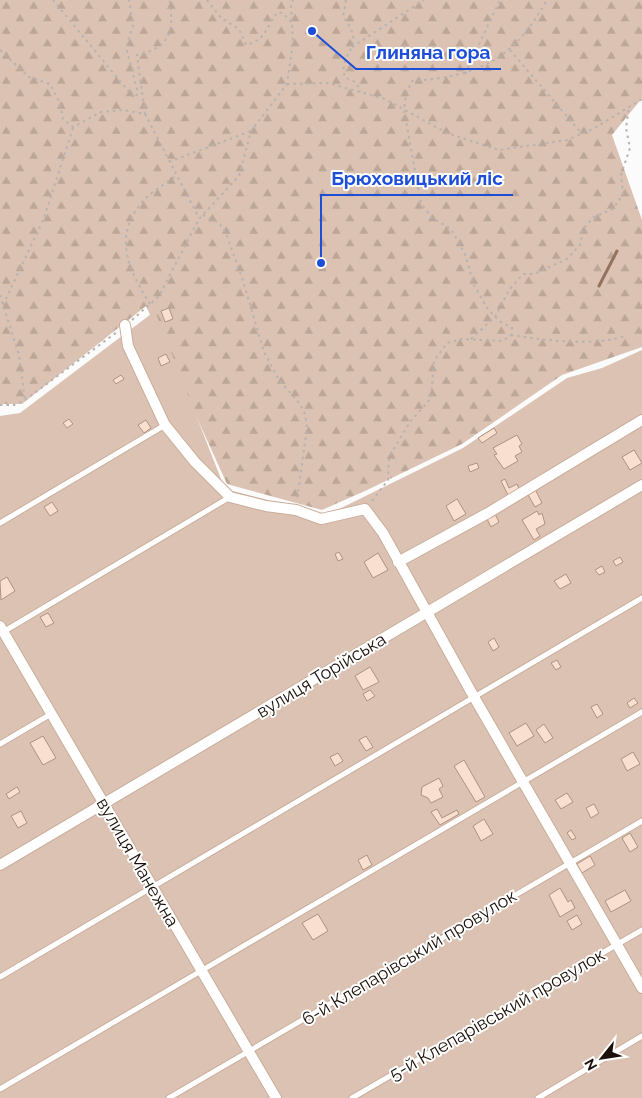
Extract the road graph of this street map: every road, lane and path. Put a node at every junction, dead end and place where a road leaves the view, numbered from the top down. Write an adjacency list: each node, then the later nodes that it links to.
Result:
1 (53, 0): 2 (path)
2 (129, 0)
3 (172, 0): 20 (path)
4 (207, 0): 10 (path)
5 (293, 0): 10 (path)
6 (346, 0): 11 (path)
7 (424, 0): 11 (path)
8 (500, 0): 14 (path)
9 (547, 0): 13 (path)
10 (292, 23): 15 (path)
11 (352, 47): 16 (path)
12 (0, 50): 21 (path)
13 (510, 50): 14 (path); 23 (path)
14 (465, 74): 19 (path)
15 (287, 84): 16 (path); 22 (path)
16 (360, 92): 19 (path)
17 (642, 99): 18 (path)
18 (629, 107): 23 (path); 31 (path)
19 (404, 110): 23 (path); 31 (path)
20 (145, 114): 21 (path); 24 (path)
21 (74, 127): 29 (path)
22 (251, 131): 24 (path); 26 (path)
23 (582, 134)
24 (169, 162): 25 (path)
25 (177, 176): 27 (path); 30 (path)
26 (203, 215): 27 (path); 43 (path)
27 (199, 219): 30 (path)
28 (0, 295): 29 (path)
29 (3, 304): 36 (path)
30 (150, 304): 32 (path)
31 (495, 317): 33 (path); 35 (path)
32 (126, 325): 36 (path); 39 (street)
33 (511, 335): 34 (path); 35 (path)
34 (624, 336)
35 (471, 339): 42 (path)
36 (25, 400): 37 (path)
37 (0, 405)
38 (642, 420): 45 (street)
39 (165, 425): 41 (street); 44 (lane)
40 (642, 485): 47 (street, вулиця Торійська)
41 (230, 497): 43 (street); 48 (lane)
42 (365, 509): 43 (street); 45 (street)
43 (296, 510)
44 (0, 523)
45 (398, 562): 47 (street)
46 (642, 598): 49 (lane)
47 (427, 612): 49 (street); 54 (street, вулиця Торійська)
48 (1, 631): 51 (street, вулиця Манежна)
49 (474, 697): 53 (street); 58 (lane)
50 (642, 712): 53 (lane)
51 (51, 714): 52 (lane); 54 (street, вулиця Манежна)
52 (0, 744)
53 (522, 781): 56 (street); 61 (lane)
54 (104, 803): 57 (street, вулиця Торійська); 58 (street, вулиця Манежна)
55 (642, 821): 56 (lane, 6-й Клепарівський провулок)
56 (569, 862): 60 (street); 65 (lane, 6-й Клепарівський провулок)
57 (0, 864)
58 (151, 886): 61 (street, вулиця Манежна); 62 (lane)
59 (642, 930): 60 (lane, 5-й Клепарівський провулок)
60 (617, 945): 63 (street); 69 (lane, 5-й Клепарівський провулок)
61 (200, 970): 65 (street, вулиця Манежна); 66 (lane)
62 (0, 977)
63 (642, 988)
64 (642, 1036): 70 (lane)
65 (248, 1051): 67 (lane, 6-й Клепарівський провулок); 68 (street, вулиця Манежна)
66 (0, 1089)
67 (169, 1098)
68 (276, 1098)
69 (352, 1098)
70 (538, 1098)

